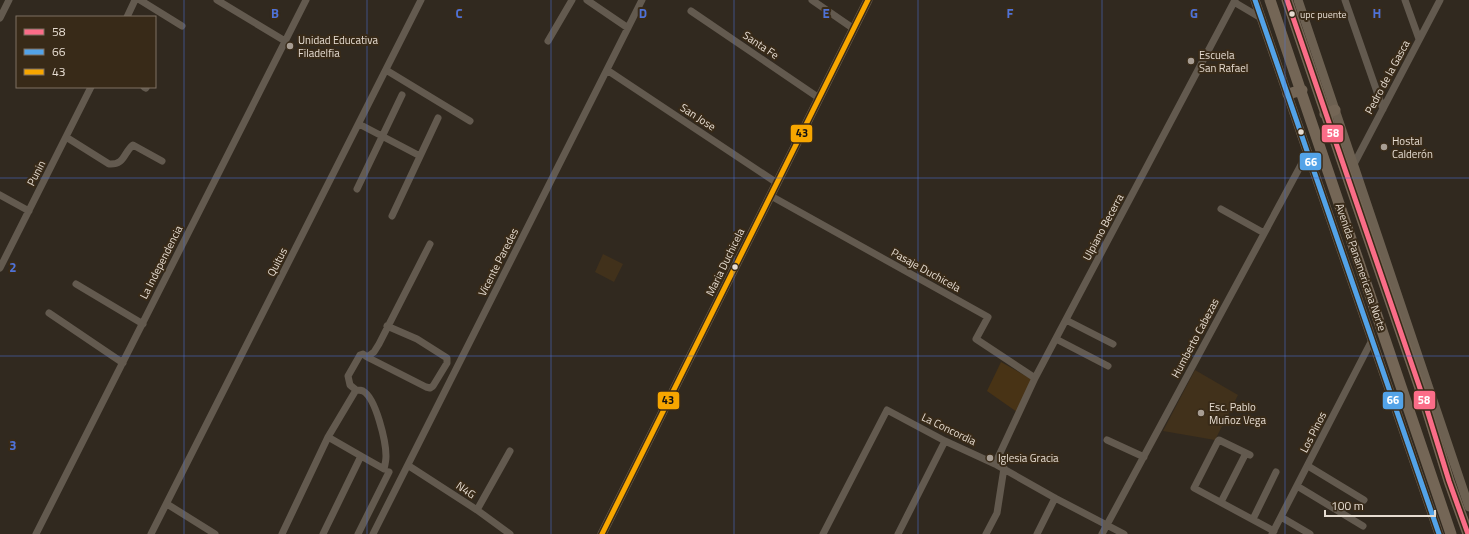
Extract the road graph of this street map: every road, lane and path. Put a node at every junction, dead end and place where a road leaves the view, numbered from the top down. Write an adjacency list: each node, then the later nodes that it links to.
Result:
1 (9, 0): 22 (street)
2 (135, 0): 21 (street)
3 (140, 0): 24 (street)
4 (217, 0): 28 (street)
5 (306, 0): 28 (street, La Independencia)
6 (421, 0): 30 (street, Quitus)
7 (572, 0): 29 (street)
8 (587, 0): 25 (street)
9 (642, 0): 25 (street, Vicente Paredes)
10 (812, 0): 26 (street)
11 (868, 0): 26 (main road, Maria Duchicela)
12 (1255, 0): 23 (main road, Avenida Panamericana Norte)
13 (1270, 0): 33 (highway, Avenida Panamericana Norte)
14 (1287, 0): 38 (highway, Avenida Panamericana Norte)
15 (1298, 0): 38 (main road, Avenida Panamericana Norte)
16 (1345, 0): 37 (street)
17 (1405, 0): 27 (street)
18 (1440, 0): 27 (street, Pedro de la Gasca)
19 (1234, 1): 23 (street, Ulpiano Becerra); 60 (street, Ulpiano Becerra)
20 (691, 11): 36 (street, Santa Fe)
21 (127, 16)
22 (0, 18)
23 (1261, 18): 34 (main road, Avenida Panamericana Norte)
24 (182, 26)
25 (628, 28): 31 (street, Vicente Paredes)
26 (854, 29): 36 (main road, Maria Duchicela)
27 (1419, 39): 37 (street, Pedro de la Gasca)
28 (285, 41): 61 (street, La Independencia)
29 (548, 42)
30 (386, 70): 40 (street); 41 (street, Quitus)
31 (606, 70): 48 (street, San Jose); 79 (street, Vicente Paredes)
32 (91, 88): 43 (street, Punin)
33 (1302, 90): 34 (highway); 77 (highway, Avenida Panamericana Norte)
34 (1288, 94): 44 (main road, Avenida Panamericana Norte)
35 (402, 95): 42 (street)
36 (820, 98): 48 (main road, Maria Duchicela)
37 (1383, 109): 47 (street, Pedro de la Gasca)
38 (1330, 112): 47 (main road, Avenida Panamericana Norte); 85 (highway, Avenida Panamericana Norte)
39 (438, 118): 45 (street)
40 (470, 121)
41 (359, 124): 42 (street); 91 (street, Quitus)
42 (382, 136): 45 (street); 49 (street)
43 (66, 137): 46 (street); 53 (street, Punin)
44 (1308, 152): 55 (street, Humberto Cabezas); 64 (main road, Avenida Panamericana Norte)
45 (420, 156): 54 (street)
46 (162, 162)
47 (1354, 164): 92 (main road, Avenida Panamericana Norte)
48 (777, 183): 51 (main road, Maria Duchicela)
49 (357, 190)
50 (0, 195): 53 (street)
51 (770, 196): 69 (street, Pasaje Duchicela); 108 (main road, Maria Duchicela)
52 (1221, 209): 55 (street)
53 (29, 211): 57 (street, Punin)
54 (392, 216)
55 (1264, 233): 76 (street, Humberto Cabezas)
56 (430, 244): 62 (street)
57 (0, 268)
58 (76, 284): 61 (street)
59 (49, 312): 67 (street)
60 (1066, 320): 63 (street, Ulpiano Becerra); 65 (street)
61 (143, 324): 67 (street, La Independencia)
62 (388, 326): 66 (street); 66 (street)
63 (1056, 339): 68 (street); 69 (street, Ulpiano Becerra)
64 (1372, 340): 80 (street, Los Pinos); 116 (main road, Avenida Panamericana Norte)
65 (1113, 344)
66 (367, 357): 70 (street)
67 (123, 363): 100 (street, La Independencia)
68 (1108, 366)
69 (1035, 378): 78 (street, Ulpiano Becerra)
70 (356, 390): 71 (street); 82 (street)
71 (328, 437): 75 (street); 103 (street)
72 (1107, 440): 76 (street)
73 (946, 441): 78 (street, La Concordia); 109 (street, La Concordia); 110 (street)
74 (510, 451): 93 (street)
75 (361, 456): 82 (street); 104 (street)
76 (1144, 457): 97 (street, Humberto Cabezas)
77 (1426, 461): 85 (highway); 90 (highway, Avenida Panamericana Norte)
78 (995, 464): 81 (street, La Concordia)
79 (408, 466): 84 (street, Vicente Paredes); 93 (street, N4G)
80 (1308, 466): 86 (street, Los Pinos); 88 (street)
81 (1004, 468): 87 (street, La Concordia); 111 (street)
82 (386, 470): 84 (street); 105 (street)
83 (1276, 472): 96 (street)
84 (402, 479): 106 (street, Vicente Paredes)
85 (1449, 481): 95 (highway, Avenida Panamericana Norte)
86 (1297, 486): 94 (street, Los Pinos); 98 (street)
87 (1055, 498): 97 (street, La Concordia); 112 (street)
88 (1364, 500)
89 (1221, 502): 89 (street); 96 (street)
90 (1441, 502): 95 (highway); 117 (highway, Avenida Panamericana Norte)
91 (166, 504): 101 (street, Quitus); 102 (street)
92 (1469, 506)
93 (477, 510): 107 (street, N4G)
94 (1281, 517): 99 (street, Los Pinos); 115 (street)
95 (1462, 517): 118 (highway, Avenida Panamericana Norte)
96 (1252, 519): 99 (street)
97 (1107, 525): 113 (street, Humberto Cabezas); 114 (street, La Concordia)
98 (1363, 526)
99 (1273, 532)
100 (36, 534)
101 (151, 534)
102 (215, 534)
103 (282, 534)
104 (322, 534)
105 (358, 534)
106 (373, 534)
107 (510, 534)
108 (602, 534)
109 (823, 534)
110 (898, 534)
111 (986, 534)
112 (1037, 534)
113 (1102, 534)
114 (1124, 534)
115 (1310, 534)
116 (1439, 534)
117 (1451, 534)
118 (1468, 534)

